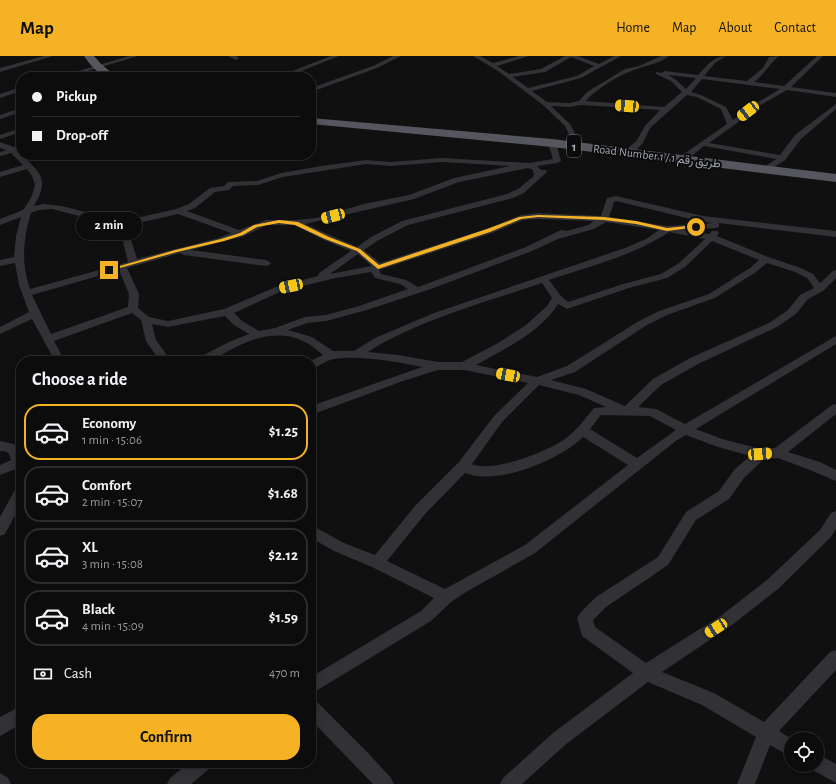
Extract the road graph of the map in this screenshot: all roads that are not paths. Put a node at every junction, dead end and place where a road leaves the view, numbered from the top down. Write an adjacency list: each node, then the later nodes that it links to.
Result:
1 (50, 56): 17 (street)
2 (89, 56): 19 (highway)
3 (135, 56): 19 (street)
4 (336, 56): 25 (street)
5 (398, 56): 30 (street)
6 (476, 56): 18 (street)
7 (526, 56): 18 (street)
8 (569, 56): 27 (street)
9 (573, 56): 20 (street)
10 (618, 56): 20 (street)
11 (656, 56): 14 (street)
12 (723, 56): 28 (street)
13 (820, 56): 31 (street)
14 (664, 57): 21 (street)
15 (771, 57): 29 (street)
16 (6, 62): 17 (street)
17 (18, 65): 22 (street)
18 (493, 65): 27 (street)
19 (97, 66): 23 (street); 24 (highway)
20 (599, 66): 32 (street)
21 (636, 68): 26 (street); 37 (street)
22 (0, 70)
23 (78, 72)
24 (105, 72)
25 (293, 72)
26 (658, 73): 28 (street); 34 (street)
27 (508, 76): 32 (street)
28 (700, 77): 29 (street); 34 (street)
29 (748, 83): 31 (street)
30 (316, 88)
31 (785, 89): 35 (street); 46 (street)
32 (528, 90): 38 (street)
33 (16, 91): 36 (street)
34 (686, 92): 40 (street); 46 (street)
35 (836, 95)
36 (0, 96)
37 (581, 103): 38 (street); 40 (street)
38 (545, 104): 52 (street)
39 (836, 106): 57 (street)
40 (668, 109): 55 (street)
41 (16, 112): 42 (street)
42 (10, 114): 43 (street); 44 (street)
43 (0, 117)
44 (16, 117)
45 (316, 121): 49 (highway, Road Number 1 / طريق رقم 1 / 1)
46 (731, 125): 50 (street)
47 (16, 132): 48 (street)
48 (0, 137)
49 (552, 143): 52 (highway, Road Number 1 / طريق رقم 1 / 1); 60 (street)
50 (705, 144): 57 (street); 59 (street)
51 (0, 145): 53 (street)
52 (578, 146): 55 (highway, Road Number 1 / طريق رقم 1 / 1)
53 (16, 149)
54 (16, 149): 56 (street)
55 (629, 152): 59 (highway, Road Number 1 / طريق رقم 1 / 1)
56 (0, 154)
57 (782, 158): 63 (street)
58 (24, 160): 62 (street)
59 (681, 160): 63 (highway, Road Number 1 / طريق رقم 1 / 1)
60 (557, 161): 61 (street); 65 (street)
61 (528, 165): 65 (street); 67 (street); 72 (street)
62 (28, 166): 64 (street); 68 (street)
63 (766, 170): 66 (highway, Road Number 1 / طريق رقم 1 / 1)
64 (0, 176)
65 (538, 176): 80 (street)
66 (836, 178)
67 (179, 211): 74 (street); 76 (street)
68 (26, 213): 71 (street); 74 (street); 82 (street)
69 (582, 218): 70 (street); 78 (street); 88 (street)
70 (604, 219): 73 (street); 75 (street); 78 (street)
71 (0, 222)
72 (296, 223): 76 (street); 80 (street)
73 (735, 223): 75 (street); 77 (street); 79 (street)
74 (114, 226): 85 (street)
75 (667, 229): 79 (street); 90 (street)
76 (241, 234): 81 (street)
77 (836, 234)
78 (558, 236): 93 (street)
79 (710, 237): 83 (street); 95 (street)
80 (358, 250): 88 (street); 91 (street)
81 (176, 251): 85 (street); 86 (street)
82 (19, 259): 84 (street); 94 (street)
83 (765, 259): 92 (street); 113 (street)
84 (0, 263)
85 (133, 263): 87 (street)
86 (266, 263)
87 (122, 266): 94 (street); 96 (street)
88 (376, 268): 91 (street); 93 (street)
89 (836, 273): 92 (street)
90 (543, 278): 95 (street); 109 (street)
91 (316, 280): 97 (street)
92 (820, 289): 116 (street)
93 (416, 290): 101 (street)
94 (26, 293): 98 (street)
95 (557, 298): 112 (street)
96 (133, 309): 99 (street); 103 (street)
97 (227, 312): 99 (street); 102 (street)
98 (35, 313): 100 (street); 103 (street)
99 (146, 319): 107 (street)
100 (0, 330)
101 (276, 331): 102 (street); 105 (street)
102 (257, 335): 108 (street)
103 (48, 339): 106 (street)
104 (836, 339): 118 (street)
105 (331, 355): 109 (street); 110 (street)
106 (57, 356)
107 (162, 356)
108 (211, 356)
109 (356, 356): 111 (street)
110 (316, 362)
111 (438, 366): 112 (street); 115 (street)
112 (464, 366): 113 (street)
113 (537, 381): 116 (street); 125 (street)
114 (836, 408): 120 (street)
115 (316, 409)
116 (627, 411): 117 (street); 118 (street)
117 (583, 430): 124 (street); 125 (street)
118 (687, 430): 122 (street); 124 (street)
119 (0, 446): 121 (street)
120 (778, 452): 122 (street); 127 (street)
121 (16, 453)
122 (760, 454): 135 (street)
123 (16, 464): 126 (street)
124 (639, 465): 133 (street)
125 (464, 466): 132 (street)
126 (0, 470)
127 (836, 476)
128 (16, 501): 130 (street)
129 (836, 517): 135 (street)
130 (0, 530)
131 (316, 534): 132 (street)
132 (377, 563): 133 (street)
133 (446, 597): 136 (street)
134 (836, 658): 140 (street)
135 (646, 673): 140 (street); 149 (street)
136 (316, 683)
137 (316, 713): 148 (street)
138 (16, 717): 139 (street)
139 (0, 727)
140 (766, 733): 141 (street); 150 (street)
141 (784, 744)
142 (824, 767): 144 (street)
143 (196, 768): 147 (street)
144 (836, 774)
145 (0, 782): 146 (street)
146 (2, 784)
147 (176, 784)
148 (385, 784)
149 (509, 784)
150 (746, 784)

